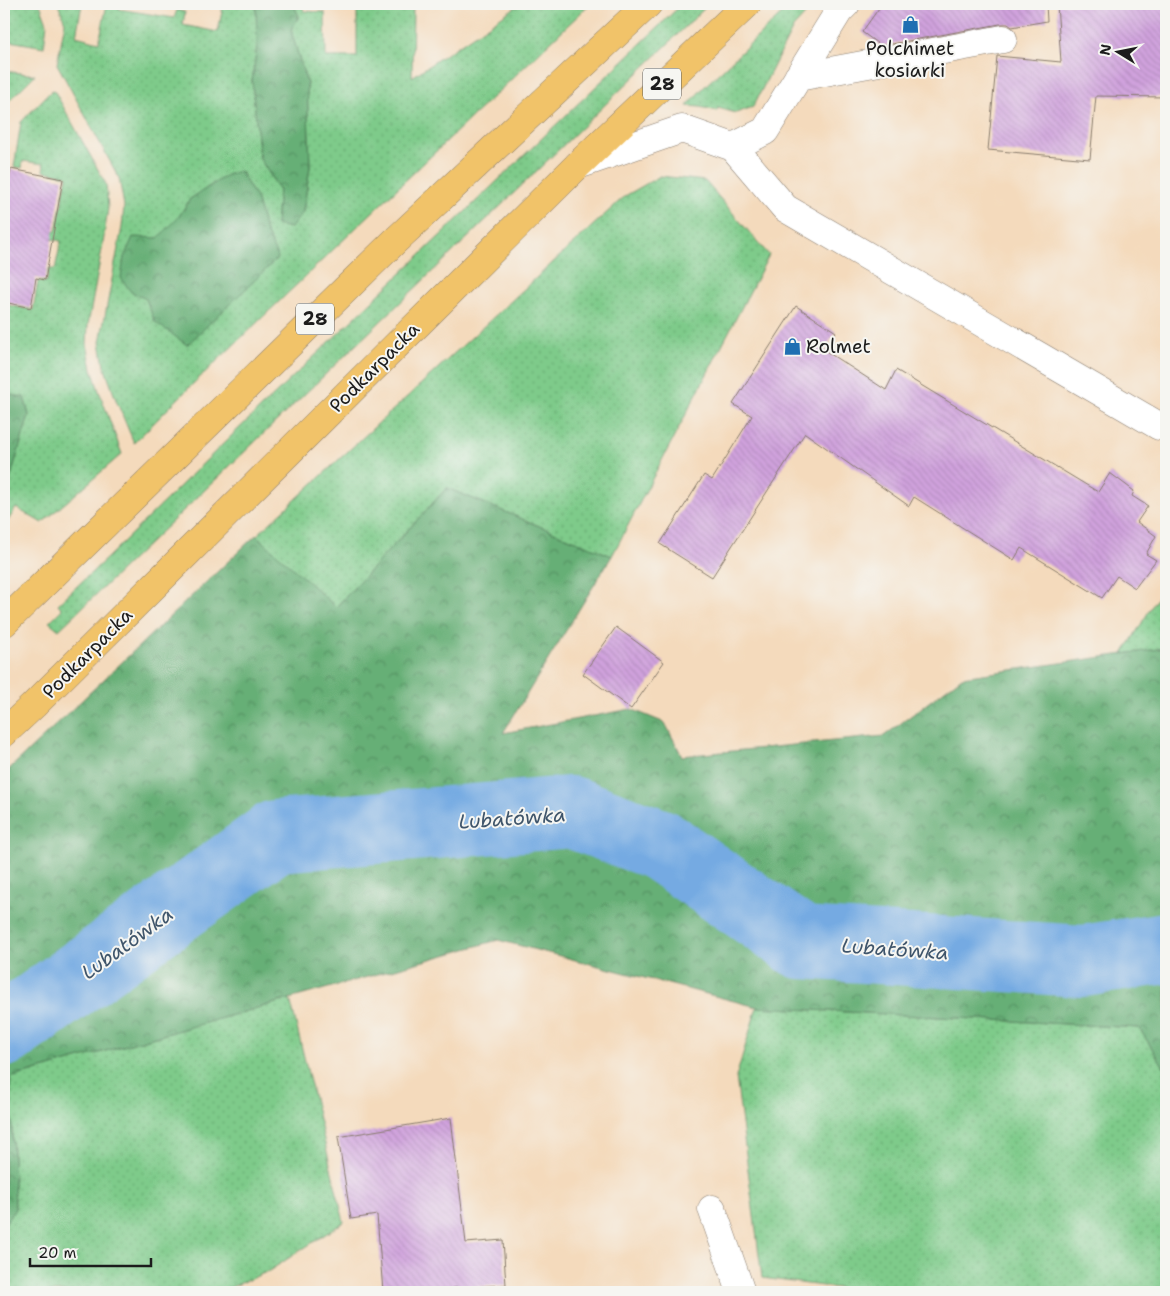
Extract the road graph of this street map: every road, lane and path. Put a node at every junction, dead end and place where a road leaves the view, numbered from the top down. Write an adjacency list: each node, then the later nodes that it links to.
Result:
1 (648, 4): 9 (main road, 28)
2 (746, 4): 7 (main road, Podkarpacka / 28)
3 (846, 4): 5 (street)
4 (1003, 39): 5 (street)
5 (798, 77): 6 (street)
6 (733, 148): 7 (street); 8 (street)
7 (578, 165): 10 (main road, Podkarpacka / 28)
8 (1166, 425)
9 (4, 622)
10 (4, 733)
11 (712, 1209): 12 (street)
12 (741, 1292)

